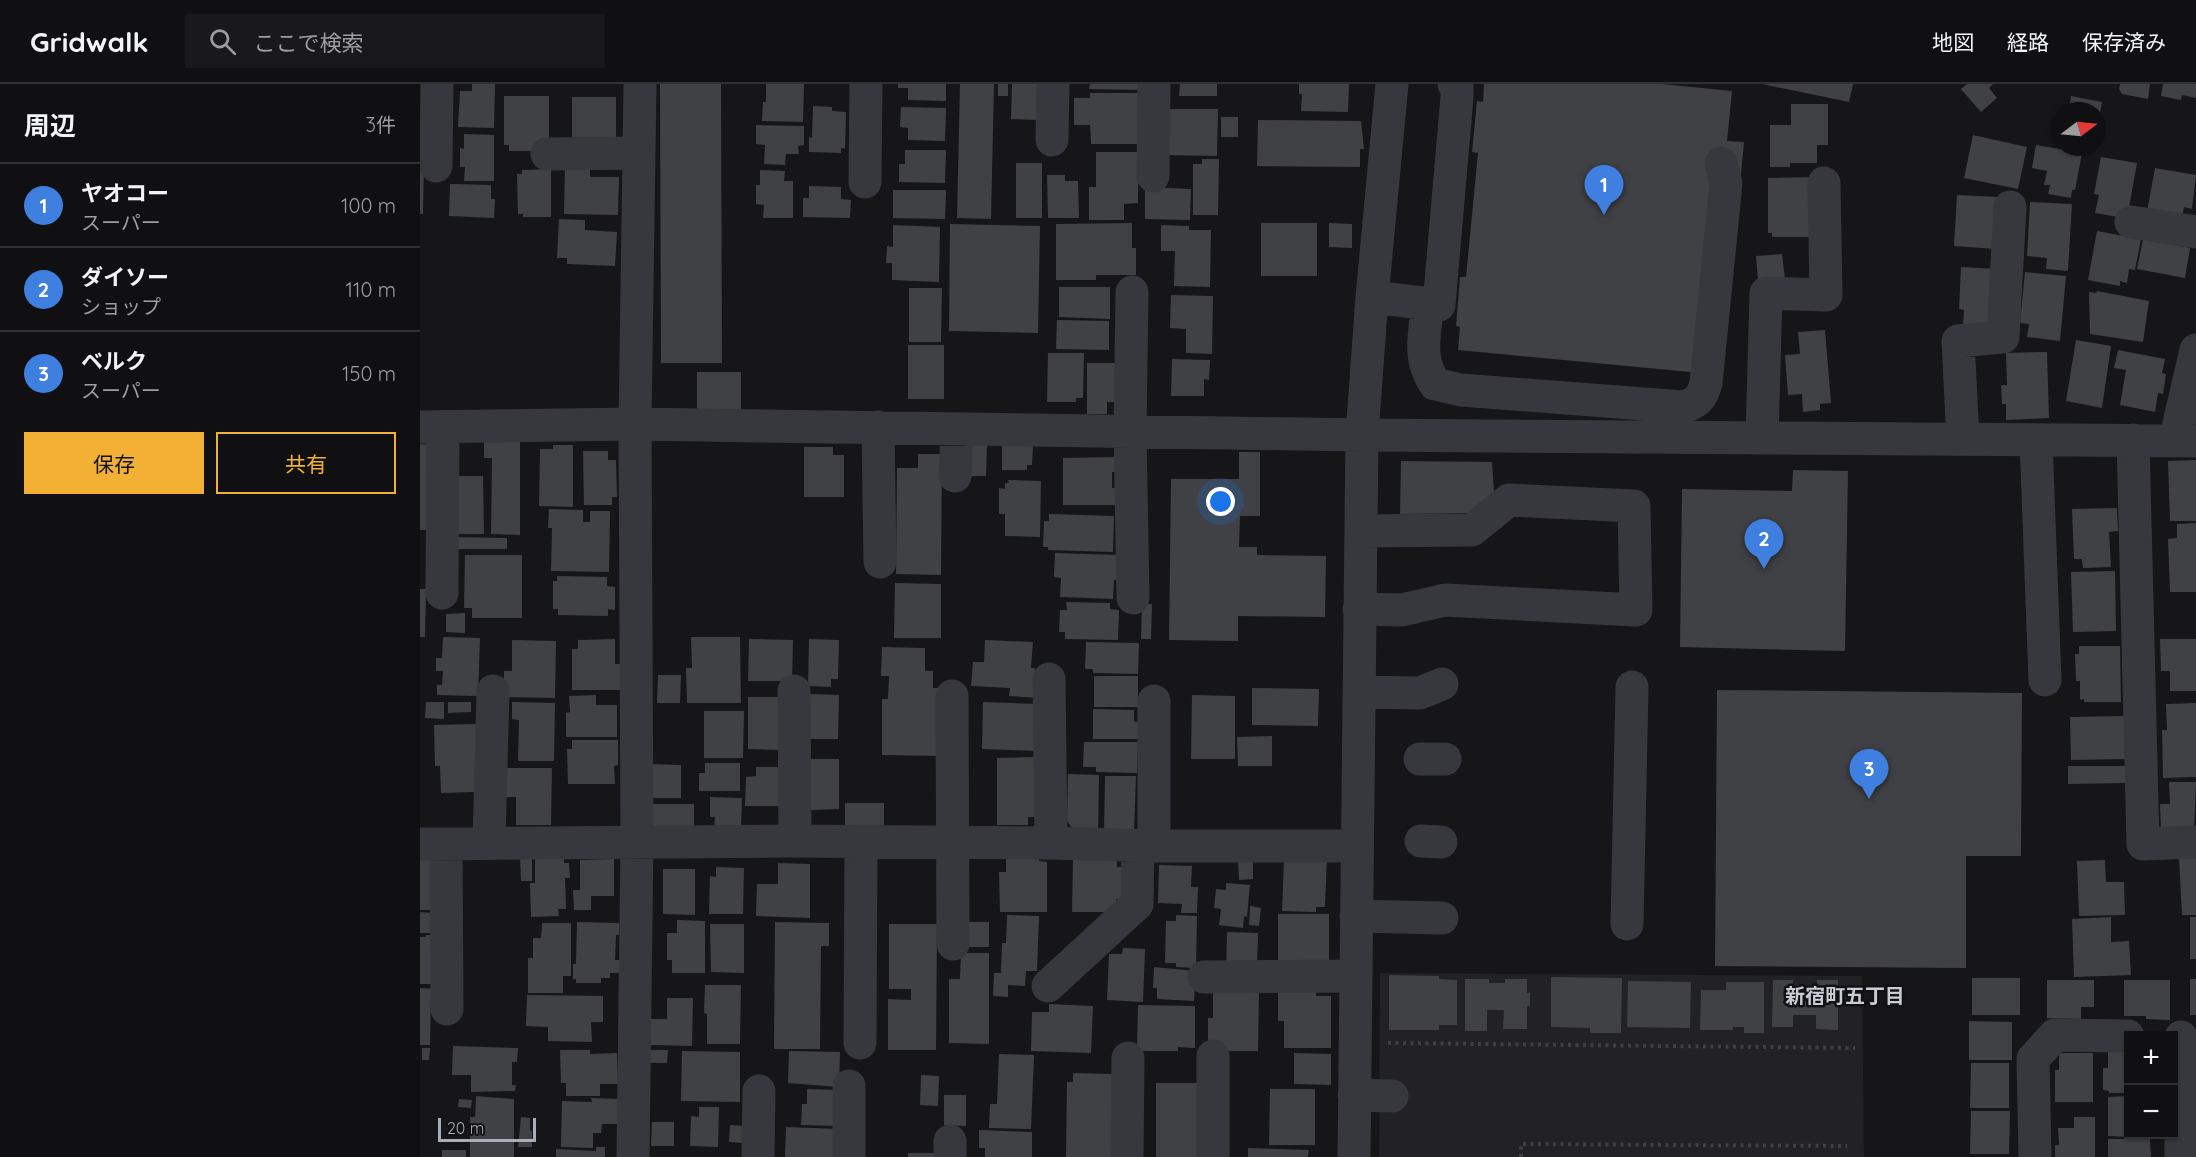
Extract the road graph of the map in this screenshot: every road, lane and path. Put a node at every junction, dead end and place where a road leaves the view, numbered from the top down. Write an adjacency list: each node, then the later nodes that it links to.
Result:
1 (437, 84): 12 (street)
2 (640, 84): 9 (street)
3 (866, 84): 14 (street)
4 (1053, 84): 8 (street)
5 (1154, 84): 13 (street)
6 (1392, 84): 20 (street)
7 (1454, 84): 21 (street)
8 (1052, 140)
9 (639, 153): 10 (street); 24 (street)
10 (547, 154)
11 (1721, 163): 21 (street)
12 (436, 166)
13 (1153, 176)
14 (865, 182)
15 (1824, 183): 30 (street)
16 (2010, 207): 31 (street)
17 (2131, 222): 18 (street)
18 (2196, 232)
19 (1132, 291): 28 (street)
20 (1372, 297): 21 (street); 29 (street)
21 (1433, 304): 22 (street)
22 (1691, 337)
23 (2196, 350): 34 (street)
24 (635, 424): 25 (street); 26 (street); 52 (street)
25 (431, 427): 38 (street)
26 (878, 427): 27 (street); 37 (street)
27 (957, 429): 28 (street); 35 (street)
28 (1130, 431): 29 (street); 39 (street)
29 (1362, 435): 30 (street); 36 (street)
30 (1762, 438): 31 (street)
31 (1964, 439): 32 (street)
32 (2036, 440): 33 (street); 42 (street)
33 (2133, 440): 34 (street); 54 (street)
34 (2185, 441)
35 (955, 476)
36 (1361, 531): 40 (street); 40 (street)
37 (880, 562)
38 (442, 593)
39 (1133, 598)
40 (1359, 609): 46 (street)
41 (1049, 679): 56 (street)
42 (2045, 680)
43 (1632, 687): 62 (street)
44 (794, 691): 50 (street)
45 (493, 692): 55 (street)
46 (1359, 692): 48 (street); 59 (street)
47 (952, 696): 53 (street)
48 (1427, 696)
49 (1154, 701): 58 (street)
50 (795, 841): 51 (street); 52 (street)
51 (861, 841): 53 (street); 70 (street)
52 (637, 842): 55 (street); 80 (street)
53 (954, 842): 56 (street); 63 (street)
54 (2196, 842)
55 (489, 843): 57 (street)
56 (1051, 843): 58 (street)
57 (433, 844): 67 (street)
58 (1146, 846): 59 (street); 66 (street)
59 (1357, 846): 61 (street)
60 (1428, 914): 61 (street)
61 (1356, 915): 64 (street)
62 (1627, 924)
63 (953, 944)
64 (1356, 976): 65 (street); 77 (street)
65 (1204, 977)
66 (1048, 986)
67 (447, 1009)
68 (2124, 1036): 87 (street)
69 (2183, 1037): 88 (street)
70 (860, 1042)
71 (1387, 1043): 72 (path)
72 (1855, 1048)
73 (1213, 1056): 84 (street)
74 (1128, 1058): 83 (street)
75 (849, 1086): 82 (street)
76 (759, 1091): 81 (street)
77 (1354, 1095): 78 (street); 85 (street)
78 (1392, 1096)
79 (1847, 1146): 86 (path)
80 (633, 1157)
81 (758, 1157)
82 (849, 1157)
83 (1127, 1157)
84 (1213, 1157)
85 (1354, 1157)
86 (1521, 1157)
87 (2035, 1157)
88 (2181, 1157)

